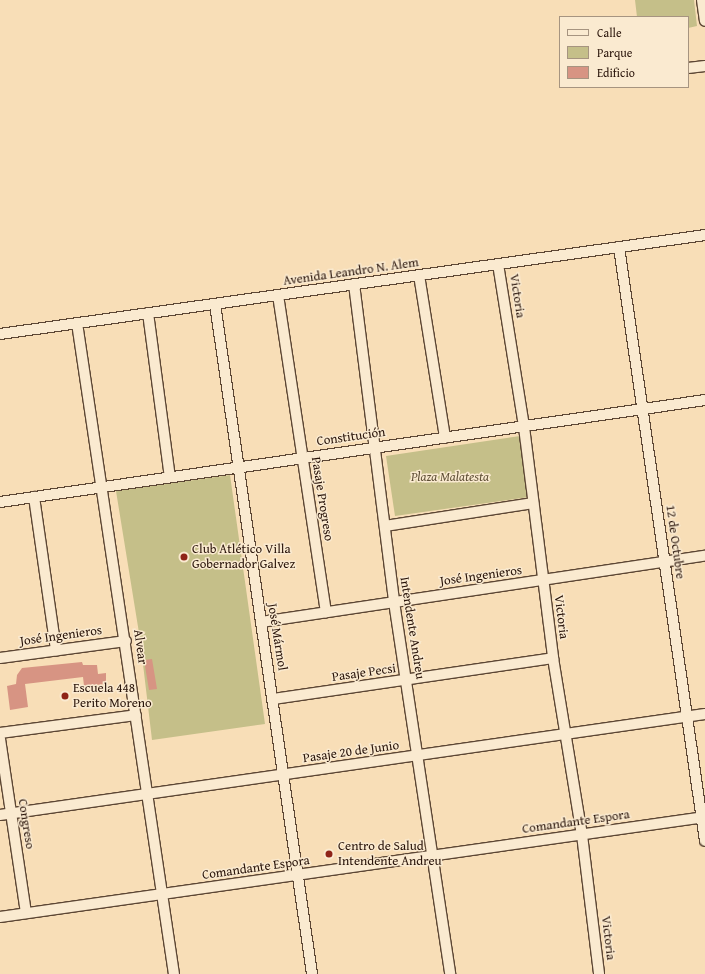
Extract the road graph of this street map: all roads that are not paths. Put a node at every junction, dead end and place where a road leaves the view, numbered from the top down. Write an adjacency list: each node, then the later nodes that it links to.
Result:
1 (702, 0): 2 (street)
2 (705, 20)
3 (705, 66): 4 (street)
4 (689, 68)
5 (705, 235): 6 (street, Avenida Leandro N. Alem)
6 (619, 247): 7 (street, Avenida Leandro N. Alem); 16 (street, 12 de Octubre)
7 (498, 264): 8 (street, Avenida Leandro N. Alem); 17 (street, Victoria)
8 (419, 275): 9 (street, Avenida Leandro N. Alem); 18 (street)
9 (354, 284): 10 (street, Avenida Leandro N. Alem); 19 (street, Intendente Andreu)
10 (278, 295): 11 (street, Avenida Leandro N. Alem); 20 (street, Pasaje Progreso)
11 (216, 304): 12 (street, Avenida Leandro N. Alem); 21 (street, José Mármol)
12 (148, 314): 13 (street, Avenida Leandro N. Alem); 22 (street)
13 (77, 323): 14 (street, Avenida Leandro N. Alem); 23 (street, Alvear)
14 (0, 334)
15 (705, 400): 16 (street, Constitución)
16 (643, 409): 17 (street, Constitución); 29 (street, 12 de Octubre)
17 (524, 427): 18 (street, Constitución); 26 (street, Victoria)
18 (445, 438): 19 (street, Constitución)
19 (374, 447): 20 (street, Constitución); 27 (street, Intendente Andreu)
20 (303, 457): 21 (street, Constitución); 32 (street, Pasaje Progreso)
21 (239, 466): 22 (street, Constitución); 33 (street, José Mármol)
22 (170, 477): 23 (street, Constitución)
23 (102, 487): 24 (street, Constitución); 34 (street, Alvear)
24 (34, 497): 25 (street, Constitución); 35 (street)
25 (0, 502)
26 (533, 503): 27 (street); 30 (street, Victoria)
27 (385, 526): 31 (street, Intendente Andreu)
28 (705, 556): 29 (street, José Ingenieros)
29 (665, 562): 30 (street, José Ingenieros); 42 (street, 12 de Octubre)
30 (543, 581): 31 (street, José Ingenieros); 37 (street, Victoria)
31 (394, 602): 32 (street, José Ingenieros); 38 (street, Intendente Andreu)
32 (326, 612): 33 (street, José Ingenieros)
33 (261, 622): 39 (street, José Mármol)
34 (126, 641): 35 (street, José Ingenieros); 41 (street, Alvear)
35 (56, 650): 36 (street, José Ingenieros)
36 (0, 658)
37 (553, 658): 38 (street, Pasaje Pecsi); 44 (street, Victoria)
38 (407, 679): 39 (street, Pasaje Pecsi); 46 (street, Intendente Andreu)
39 (273, 699): 47 (street, José Mármol)
40 (705, 714): 42 (street, Pasaje 20 de Junio)
41 (136, 715): 43 (street); 48 (street, Alvear)
42 (687, 717): 44 (street, Pasaje 20 de Junio); 51 (street, 12 de Octubre)
43 (0, 733)
44 (565, 734): 46 (street, Pasaje 20 de Junio); 52 (street, Victoria)
45 (0, 739): 49 (street, Congreso)
46 (418, 756): 47 (street, Pasaje 20 de Junio); 54 (street, Intendente Andreu)
47 (283, 775): 48 (street, Pasaje 20 de Junio); 55 (street, José Mármol)
48 (148, 794): 49 (street, Pasaje 20 de Junio); 56 (street, Alvear)
49 (11, 814): 50 (street, Pasaje 20 de Junio); 57 (street, Congreso)
50 (0, 815)
51 (703, 817): 52 (street, Comandante Espora); 53 (street, 12 de Octubre)
52 (582, 835): 54 (street, Comandante Espora); 62 (street, Victoria)
53 (705, 841)
54 (432, 856): 55 (street, Comandante Espora); 61 (street, Intendente Andreu)
55 (298, 875): 56 (street, Comandante Espora); 60 (street, José Mármol)
56 (162, 894): 57 (street, Comandante Espora); 59 (street, Alvear)
57 (26, 913): 58 (street, Comandante Espora)
58 (0, 917)
59 (174, 974)
60 (312, 974)
61 (450, 974)
62 (599, 974)

